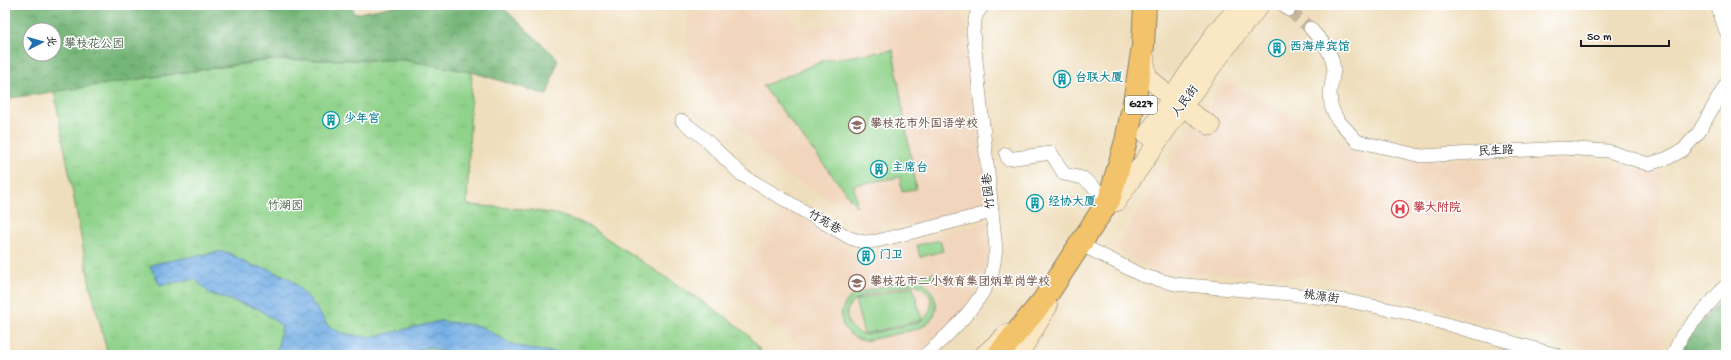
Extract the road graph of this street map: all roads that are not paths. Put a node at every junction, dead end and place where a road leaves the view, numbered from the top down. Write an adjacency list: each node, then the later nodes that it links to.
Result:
1 (983, 5): 18 (street, 竹园巷)
2 (1145, 5): 9 (highway, G227)
3 (1154, 5): 10 (highway, G227)
4 (1241, 5): 12 (street, 人民街)
5 (1260, 5): 12 (street, 人民街)
6 (1717, 5): 8 (street)
7 (1310, 28): 11 (street, 民生路)
8 (1726, 31)
9 (1143, 46): 10 (street); 17 (highway, G227)
10 (1147, 76): 12 (street); 16 (highway, G227)
11 (1726, 84)
12 (1177, 103): 14 (street); 16 (street, 人民街); 17 (street, 人民街)
13 (682, 121): 18 (street, 竹苑巷)
14 (1211, 126)
15 (1006, 154): 17 (street)
16 (1123, 176): 17 (highway, G227)
17 (1113, 201): 19 (highway, G227); 21 (highway, G227)
18 (992, 212): 23 (street, 竹园巷)
19 (1086, 247): 21 (highway, G227); 26 (street, 桃源街)
20 (1726, 285): 27 (street)
21 (1046, 303): 22 (highway, G227); 24 (street, G227); 25 (highway, G227)
22 (1019, 354)
23 (925, 355)
24 (984, 355)
25 (998, 355)
26 (1557, 355)
27 (1673, 355)

